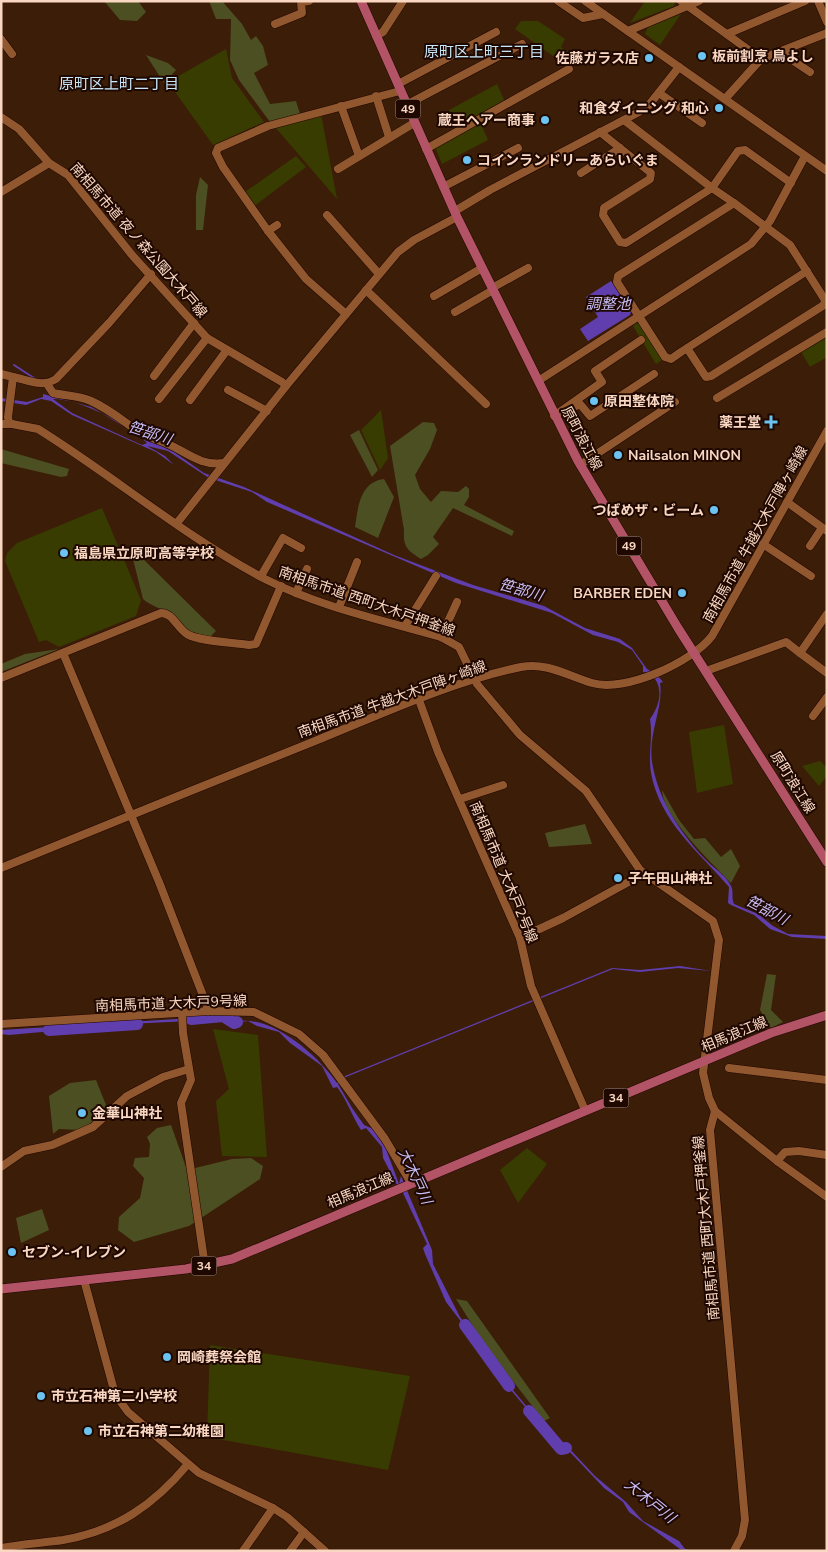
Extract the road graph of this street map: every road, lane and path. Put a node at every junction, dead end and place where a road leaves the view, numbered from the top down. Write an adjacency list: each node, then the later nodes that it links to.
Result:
1 (309, 1): 12 (street)
2 (360, 1): 16 (main road, 原町浪江線 / 49)
3 (403, 1): 16 (street)
4 (558, 1): 10 (street)
5 (585, 1): 10 (street)
6 (699, 1): 9 (street)
7 (805, 1): 17 (street)
8 (818, 1): 11 (street)
9 (684, 4): 13 (street); 17 (street)
10 (603, 14): 13 (street)
11 (827, 22)
12 (275, 24)
13 (628, 31): 23 (street)
14 (496, 32): 26 (street)
15 (827, 33): 20 (street)
16 (380, 34): 26 (main road, 原町浪江線 / 49)
17 (727, 34): 22 (street)
18 (1, 39): 21 (street)
19 (522, 44): 30 (street)
20 (780, 52): 22 (street); 25 (street)
21 (12, 54)
22 (762, 59): 29 (street)
23 (679, 67): 27 (street); 29 (street)
24 (570, 69): 38 (street)
25 (810, 72)
26 (399, 87): 28 (street); 30 (main road, 原町浪江線 / 49)
27 (659, 93): 33 (street); 35 (street)
28 (376, 96): 31 (street); 37 (street)
29 (724, 99): 42 (street)
30 (406, 104): 34 (main road, 原町浪江線 / 49)
31 (342, 106): 41 (street); 56 (street)
32 (1, 117): 43 (street, 南相馬市道 夜ノ森公園大木戸線)
33 (624, 120): 36 (street); 49 (street)
34 (414, 123): 37 (street); 38 (main road, 原町浪江線 / 49)
35 (702, 123)
36 (600, 132): 40 (street); 52 (street)
37 (389, 137): 41 (street)
38 (430, 147): 48 (main road, 原町浪江線 / 49)
39 (518, 148): 48 (street)
40 (620, 148): 46 (street); 49 (street)
41 (359, 156): 44 (street)
42 (805, 156): 45 (street); 47 (street)
43 (49, 163): 50 (street); 60 (street, 南相馬市道 夜ノ森公園大木戸線)
44 (338, 169)
45 (827, 172)
46 (581, 173)
47 (791, 182): 49 (street); 55 (street)
48 (447, 185): 52 (main road, 原町浪江線 / 49)
49 (712, 188): 51 (street)
50 (1, 192)
51 (734, 203): 55 (street); 67 (street)
52 (456, 214): 57 (main road, 原町浪江線 / 49); 61 (street)
53 (327, 215): 61 (street)
54 (277, 225): 56 (street)
55 (766, 227): 59 (street); 67 (street)
56 (268, 231): 66 (street)
57 (482, 268): 62 (main road, 原町浪江線 / 49); 64 (street)
58 (528, 268): 62 (street)
59 (807, 272): 72 (street); 72 (street)
60 (151, 274): 68 (street, 南相馬市道 夜ノ森公園大木戸線); 79 (street)
61 (379, 274): 63 (street)
62 (492, 288): 65 (street); 78 (main road, 原町浪江線 / 49)
63 (366, 290): 66 (street); 86 (street)
64 (434, 296)
65 (455, 312)
66 (346, 314): 80 (street)
67 (638, 317): 72 (street); 78 (street)
68 (194, 323): 70 (street, 南相馬市道 夜ノ森公園大木戸線); 77 (street)
69 (827, 332): 82 (street)
70 (207, 338): 73 (street, 南相馬市道 夜ノ森公園大木戸線); 83 (street)
71 (641, 340): 88 (street)
72 (687, 348)
73 (227, 350): 80 (street, 南相馬市道 夜ノ森公園大木戸線); 84 (street)
74 (1, 374): 76 (street)
75 (654, 374): 88 (street)
76 (13, 376): 79 (street); 90 (street)
77 (154, 376)
78 (538, 381): 88 (main road, 原町浪江線 / 49)
79 (47, 384): 92 (street)
80 (286, 386): 87 (street)
81 (228, 390): 87 (street)
82 (717, 398)
83 (158, 399)
84 (190, 400)
85 (675, 402): 93 (street)
86 (486, 404)
87 (267, 411): 92 (street)
88 (555, 417): 93 (main road, 原町浪江線 / 49)
89 (1, 424): 90 (street, 南相馬市道 西町大木戸押釜線)
90 (12, 424): 95 (street, 南相馬市道 西町大木戸押釜線)
91 (827, 430): 94 (street, 南相馬市道 牛越大木戸陣ヶ崎線)
92 (223, 465): 95 (street)
93 (580, 465): 113 (main road, 原町浪江線 / 49)
94 (787, 502): 96 (street); 97 (street, 南相馬市道 牛越大木戸陣ヶ崎線)
95 (176, 523): 102 (street, 南相馬市道 西町大木戸押釜線)
96 (824, 529): 98 (street)
97 (763, 544): 104 (street); 113 (street, 南相馬市道 牛越大木戸陣ヶ崎線)
98 (810, 546)
99 (301, 548): 102 (street)
100 (357, 562): 108 (street)
101 (307, 569): 106 (street)
102 (261, 576): 105 (street, 南相馬市道 西町大木戸押釜線)
103 (436, 576): 110 (street)
104 (811, 576)
105 (281, 586): 106 (street, 南相馬市道 西町大木戸押釜線); 112 (street)
106 (296, 593): 108 (street, 南相馬市道 西町大木戸押釜線)
107 (456, 602): 111 (street)
108 (339, 607): 110 (street, 南相馬市道 西町大木戸押釜線)
109 (827, 614): 114 (street)
110 (405, 626): 111 (street, 南相馬市道 西町大木戸押釜線)
111 (441, 637): 118 (street, 南相馬市道 西町大木戸押釜線)
112 (63, 653): 117 (street); 124 (street)
113 (695, 654): 115 (main road, 原町浪江線 / 49); 118 (street, 南相馬市道 牛越大木戸陣ヶ崎線)
114 (800, 654): 115 (street); 116 (street)
115 (706, 671): 125 (main road, 原町浪江線 / 49)
116 (827, 673)
117 (1, 678)
118 (475, 680): 120 (street, 南相馬市道 牛越大木戸陣ヶ崎線); 127 (street, 南相馬市道 西町大木戸押釜線)
119 (827, 697): 121 (street)
120 (419, 700): 123 (street, 南相馬市道 大木戸2号線); 124 (street, 南相馬市道 牛越大木戸陣ヶ崎線)
121 (814, 716)
122 (503, 785): 123 (street)
123 (460, 799): 128 (street, 南相馬市道 大木戸2号線)
124 (130, 815): 126 (street, 南相馬市道 牛越大木戸陣ヶ崎線); 129 (street)
125 (827, 862)
126 (1, 868)
127 (643, 874): 128 (street); 133 (street, 南相馬市道 西町大木戸押釜線)
128 (520, 938): 137 (street, 南相馬市道 大木戸2号線)
129 (209, 1011): 130 (street, 南相馬市道 大木戸9号線); 142 (street, 南相馬市道 大木戸9号線)
130 (182, 1013): 132 (street, 南相馬市道 大木戸9号線); 135 (street)
131 (827, 1015): 133 (main road, 相馬浪江線 / 34)
132 (1, 1024)
133 (705, 1061): 137 (main road, 相馬浪江線 / 34); 138 (street, 南相馬市道 西町大木戸押釜線)
134 (729, 1068): 136 (street)
135 (189, 1069): 141 (street); 144 (street)
136 (827, 1080)
137 (585, 1110): 142 (main road, 相馬浪江線 / 34)
138 (715, 1111): 140 (street); 154 (street, 南相馬市道 西町大木戸押釜線)
139 (827, 1155): 140 (street)
140 (776, 1161): 143 (street)
141 (1, 1167)
142 (409, 1184): 144 (main road, 相馬浪江線 / 34)
143 (827, 1197)
144 (205, 1266): 145 (main road, 相馬浪江線 / 34)
145 (84, 1280): 146 (main road, 相馬浪江線 / 34); 147 (street)
146 (1, 1289)
147 (188, 1464): 148 (street); 150 (street)
148 (273, 1508): 149 (street); 152 (street)
149 (304, 1532): 151 (street); 153 (street)
150 (1, 1548)
151 (323, 1550)
152 (243, 1551)
153 (290, 1551)
154 (734, 1551)

